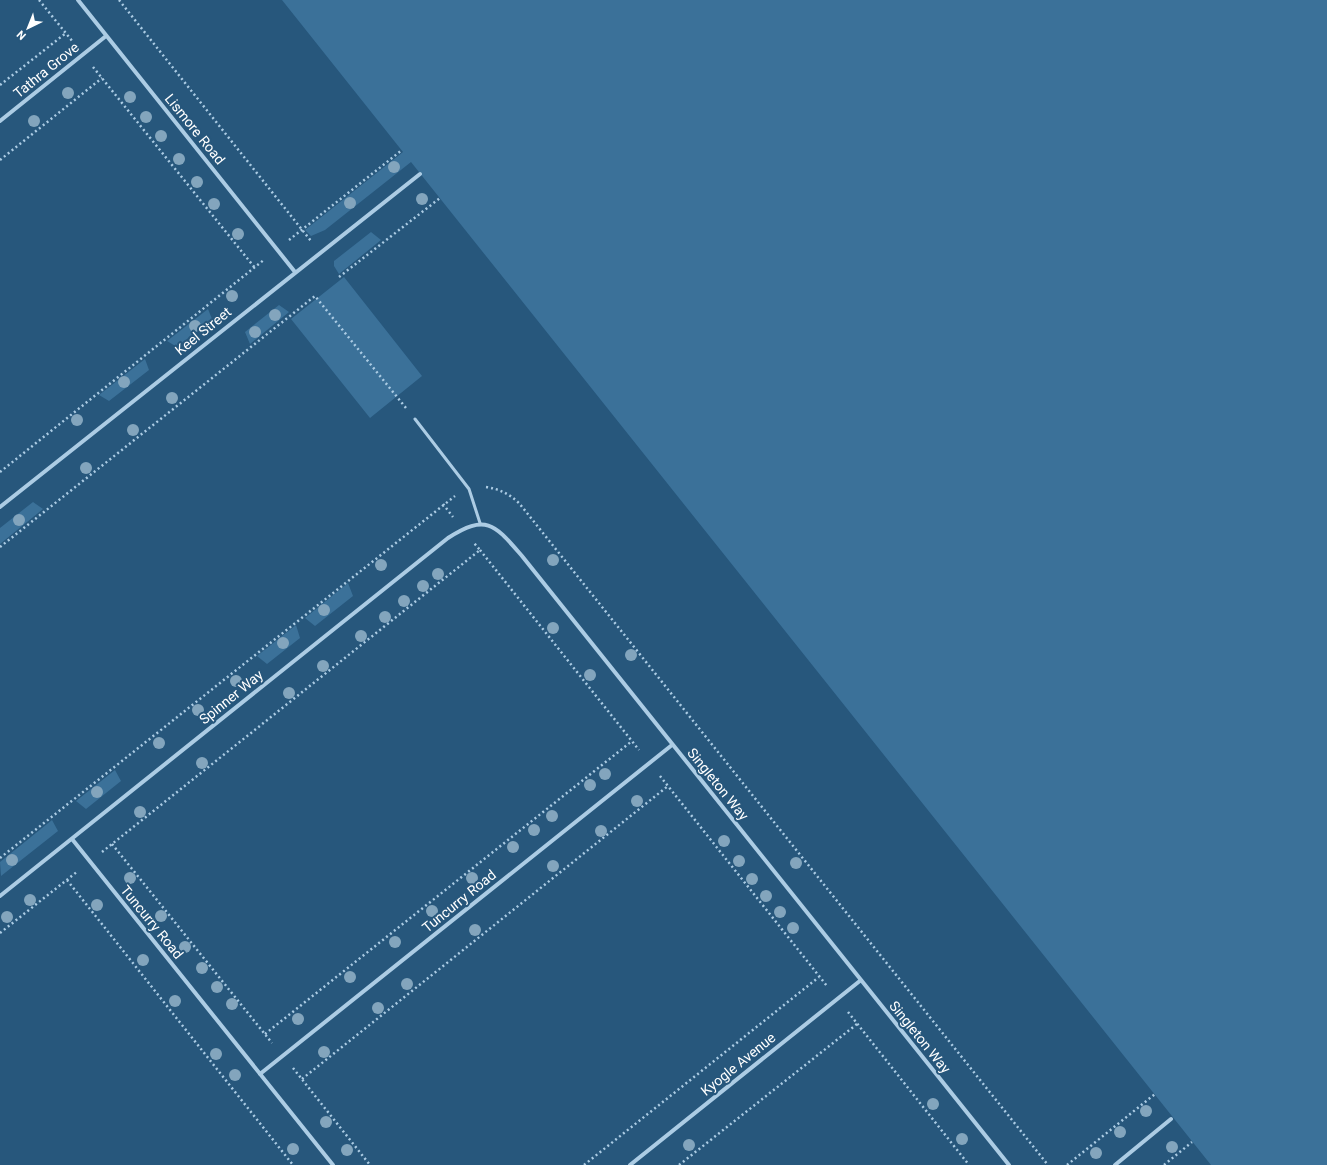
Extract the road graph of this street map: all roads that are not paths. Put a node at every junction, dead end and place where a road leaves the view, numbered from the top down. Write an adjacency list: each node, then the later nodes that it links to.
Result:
1 (78, 0): 2 (street, Lismore Road)
2 (106, 36): 3 (street, Tathra Grove); 5 (street, Lismore Road)
3 (0, 122)
4 (420, 174): 5 (street, Keel Street)
5 (295, 272): 7 (street, Keel Street)
6 (415, 419): 8 (lane)
7 (0, 507)
8 (480, 524): 9 (street, Singleton Way); 10 (street, Spinner Way)
9 (672, 745): 12 (street, Singleton Way); 13 (street, Tuncurry Road)
10 (72, 839): 11 (street, Spinner Way); 13 (street, Tuncurry Road)
11 (0, 896)
12 (860, 980): 16 (street, Kyogle Avenue); 17 (street, Singleton Way)
13 (260, 1074): 15 (street, Tuncurry Road)
14 (1171, 1119): 18 (street)
15 (332, 1165)
16 (630, 1165)
17 (1009, 1165)
18 (1115, 1165)

